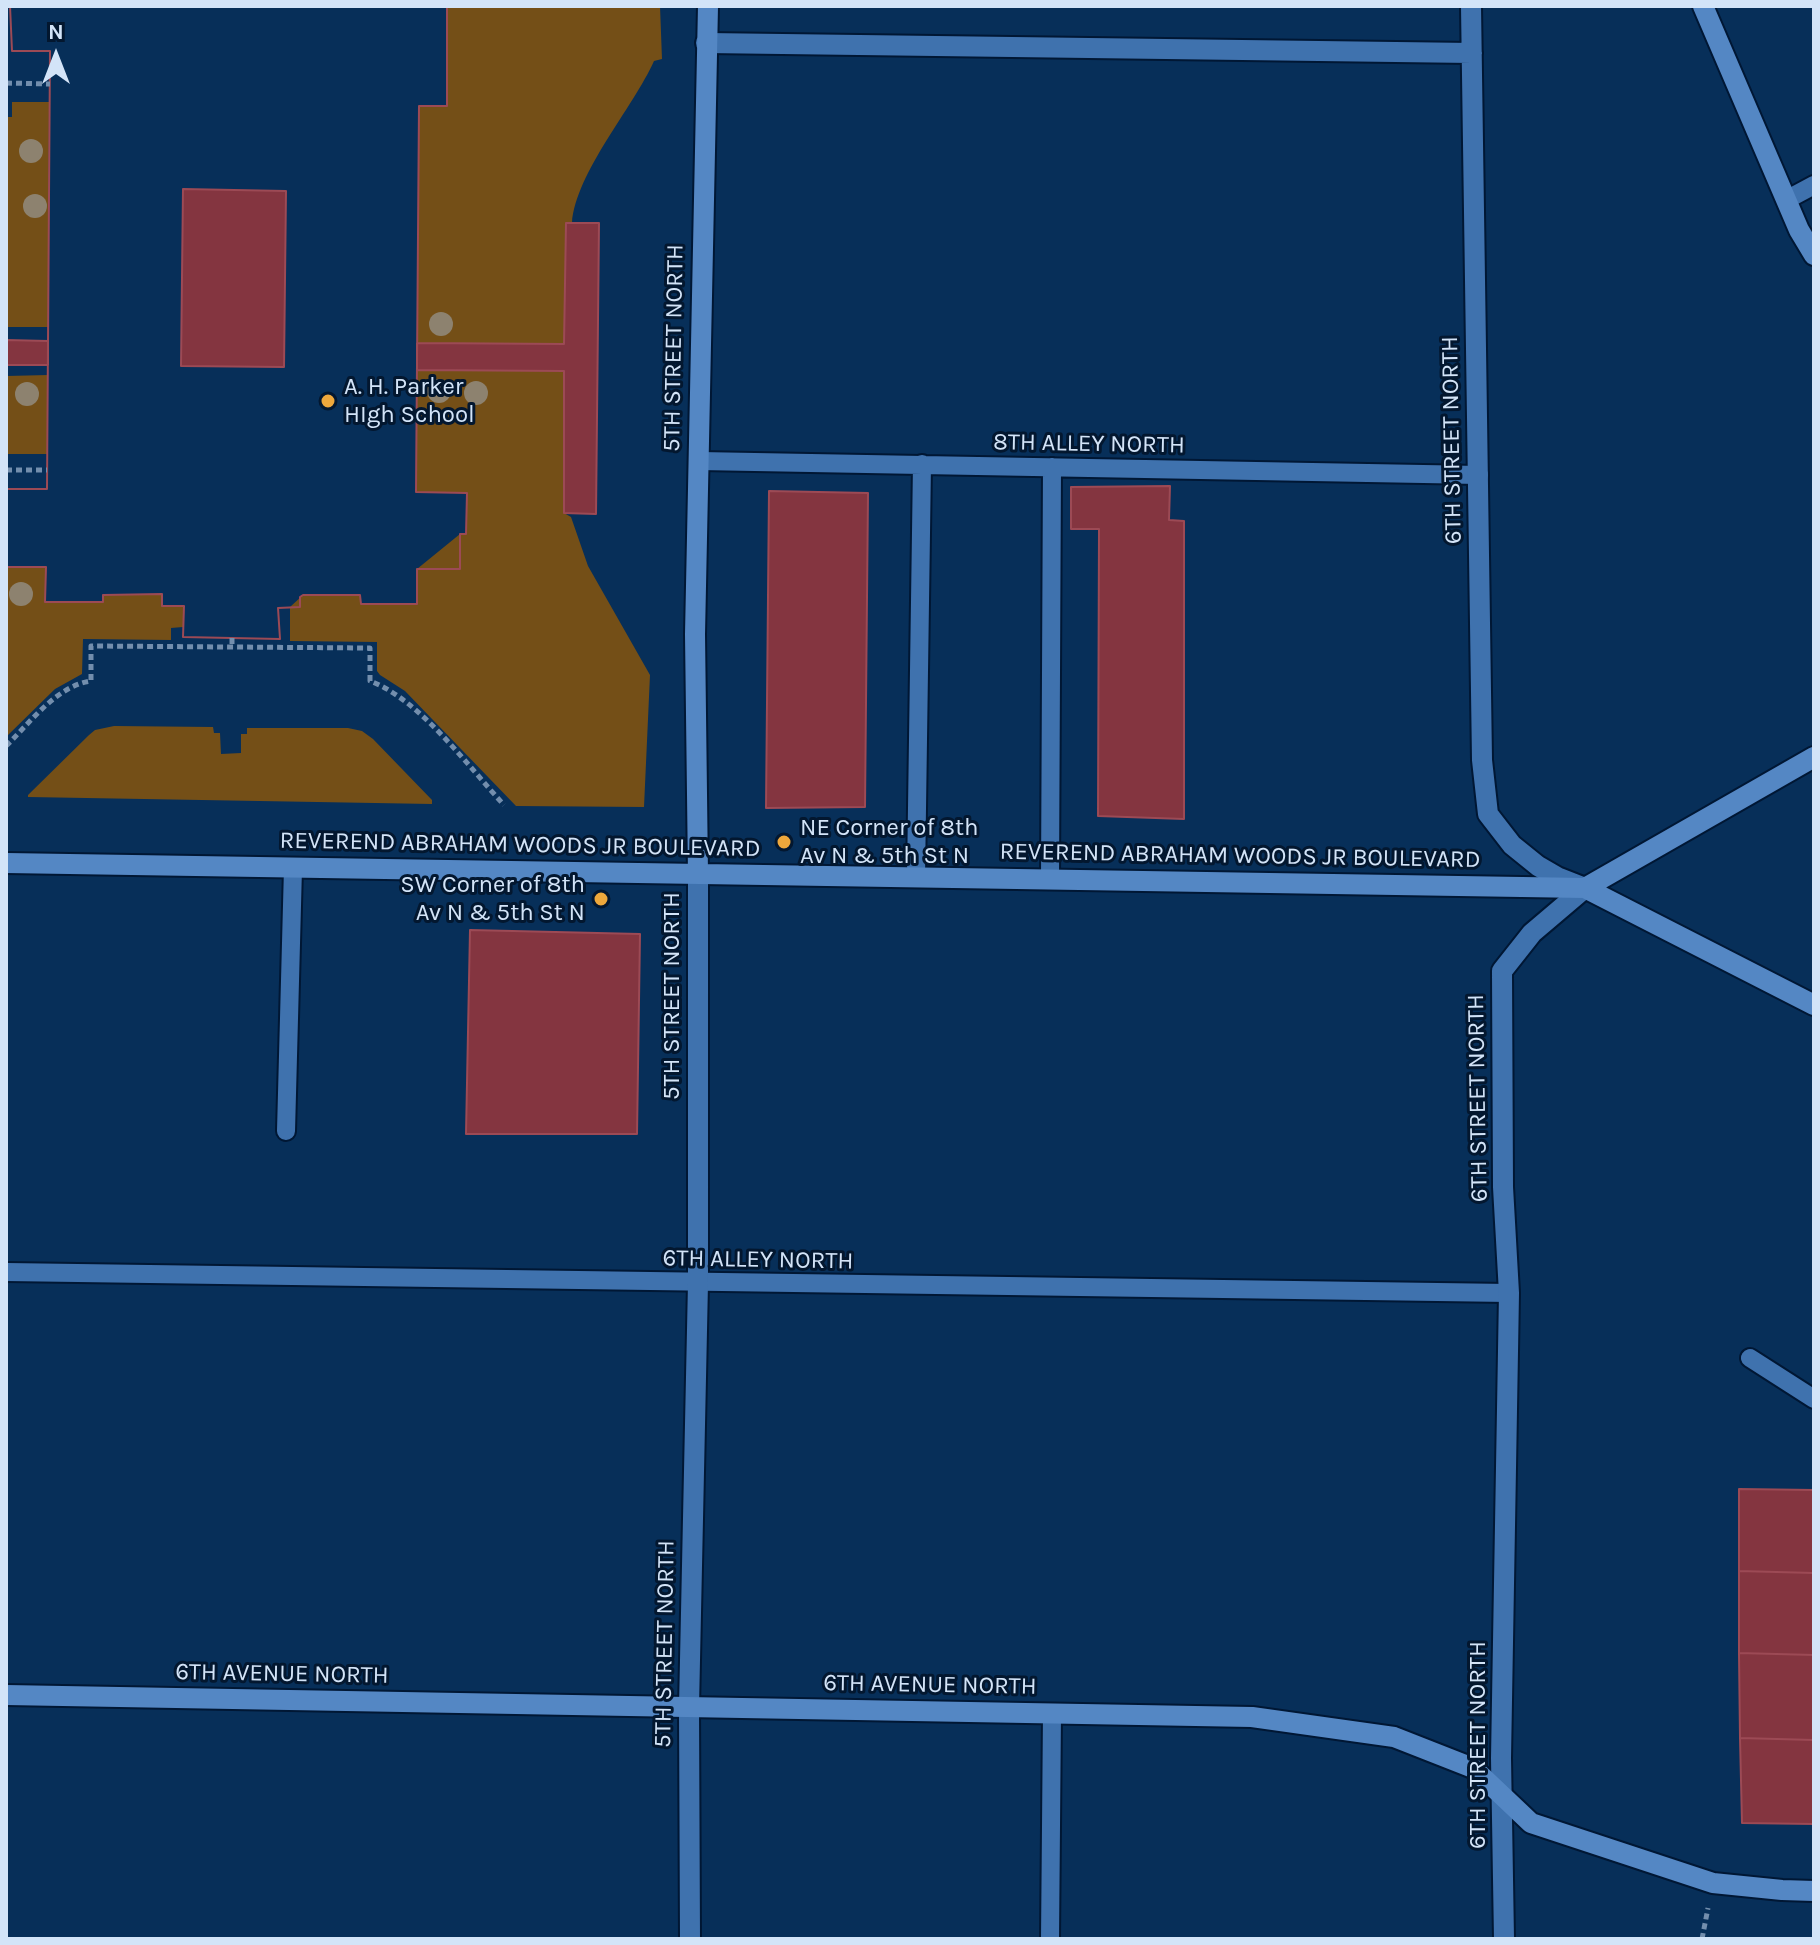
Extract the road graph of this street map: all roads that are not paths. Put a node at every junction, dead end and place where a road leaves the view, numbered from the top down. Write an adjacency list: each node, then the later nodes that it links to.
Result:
1 (708, 6): 4 (street, 5TH STREET NORTH)
2 (1471, 6): 5 (street, 6TH STREET NORTH)
3 (1703, 6): 7 (street)
4 (706, 43): 5 (street); 9 (street, 5TH STREET NORTH)
5 (1472, 53): 12 (street, 6TH STREET NORTH)
6 (1814, 185): 7 (lane)
7 (1786, 200): 8 (street)
8 (1814, 255)
9 (699, 461): 10 (lane, 8TH ALLEY NORTH); 16 (street, 5TH STREET NORTH)
10 (922, 464): 11 (lane, 8TH ALLEY NORTH); 17 (lane)
11 (1052, 467): 12 (lane, 8TH ALLEY NORTH); 18 (lane)
12 (1479, 475): 19 (street, 6TH STREET NORTH)
13 (1814, 757): 19 (street)
14 (6, 863): 15 (street, REVEREND ABRAHAM WOODS JR BOULEVARD)
15 (293, 868): 16 (street, REVEREND ABRAHAM WOODS JR BOULEVARD); 21 (lane)
16 (698, 874): 17 (street, REVEREND ABRAHAM WOODS JR BOULEVARD); 23 (street, 5TH STREET NORTH)
17 (916, 877): 18 (street, REVEREND ABRAHAM WOODS JR BOULEVARD)
18 (1050, 879): 19 (street, REVEREND ABRAHAM WOODS JR BOULEVARD)
19 (1585, 888): 20 (street); 24 (street, 6TH STREET NORTH)
20 (1814, 1005)
21 (286, 1131)
22 (6, 1272): 23 (lane, 6TH ALLEY NORTH)
23 (698, 1283): 24 (lane, 6TH ALLEY NORTH); 28 (street, 5TH STREET NORTH)
24 (1509, 1293): 30 (street, 6TH STREET NORTH)
25 (1750, 1358): 26 (lane)
26 (1814, 1399)
27 (6, 1695): 28 (street, 6TH AVENUE NORTH)
28 (689, 1707): 29 (street, 6TH AVENUE NORTH); 32 (street, 5TH STREET NORTH)
29 (1052, 1713): 30 (street, 6TH AVENUE NORTH); 33 (lane)
30 (1502, 1796): 31 (street, 6TH AVENUE NORTH); 34 (street, 6TH STREET NORTH)
31 (1814, 1891)
32 (690, 1939)
33 (1050, 1939)
34 (1504, 1939)

